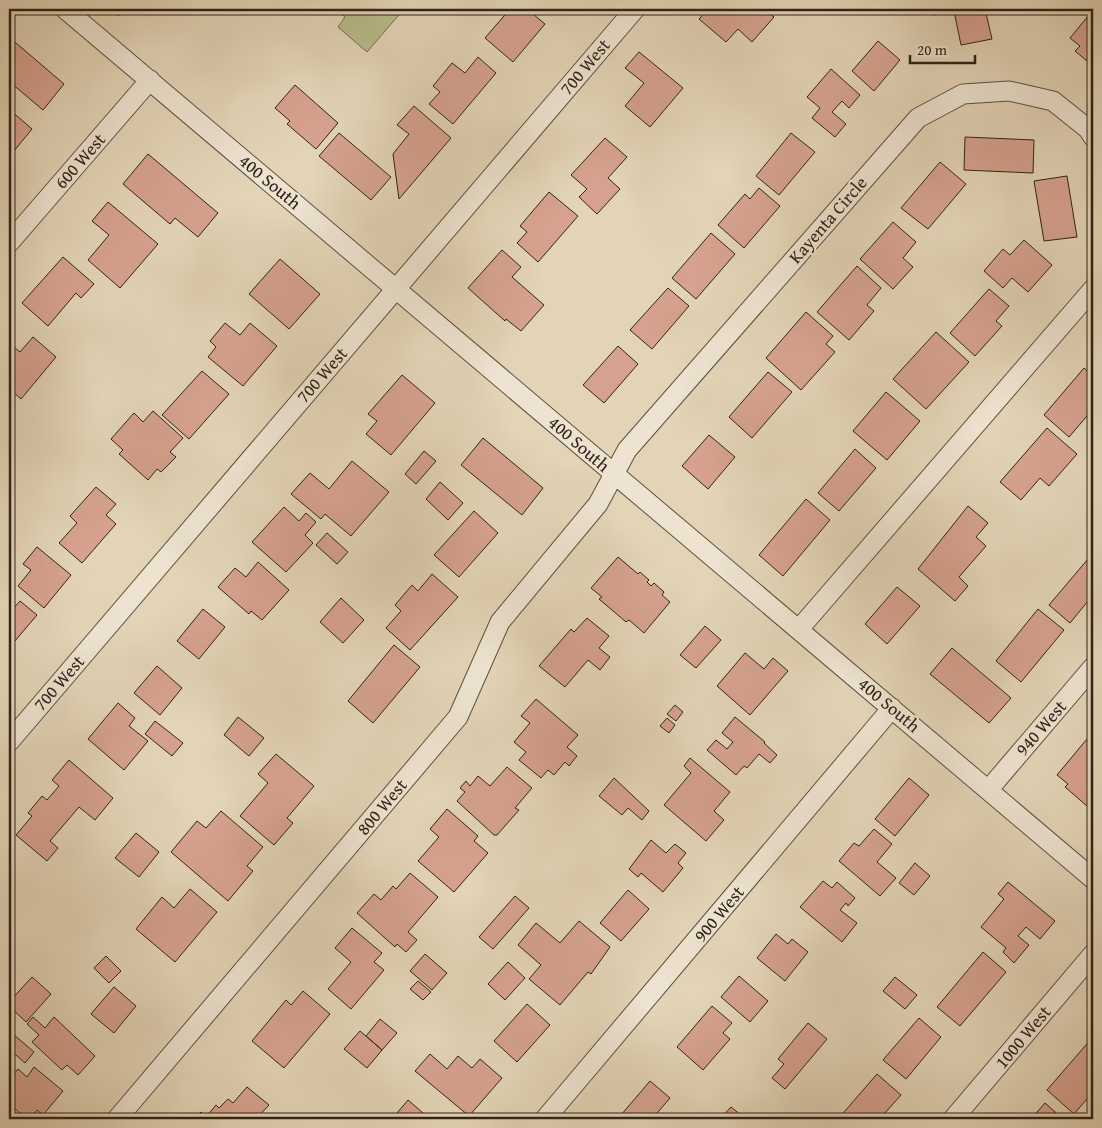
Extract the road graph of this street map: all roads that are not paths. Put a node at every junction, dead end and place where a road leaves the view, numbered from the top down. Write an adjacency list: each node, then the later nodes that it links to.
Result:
1 (65, 9): 3 (street, 400 South)
2 (635, 9): 7 (street, 700 West)
3 (150, 80): 5 (street, 600 West); 7 (street, 400 South)
4 (1093, 137): 8 (street, Kayenta Circle)
5 (9, 243)
6 (1093, 288): 9 (street)
7 (396, 289): 8 (street, 400 South); 12 (street, 700 West)
8 (614, 473): 9 (street, 400 South); 16 (street, 800 West)
9 (799, 629): 11 (street, 400 South)
10 (1093, 667): 13 (street, 940 West)
11 (892, 708): 13 (street, 400 South); 17 (street, 900 West)
12 (9, 742)
13 (988, 789): 14 (street, 400 South)
14 (1093, 879)
15 (1093, 954): 18 (street, 1000 West)
16 (117, 1119)
17 (545, 1119)
18 (953, 1119)

